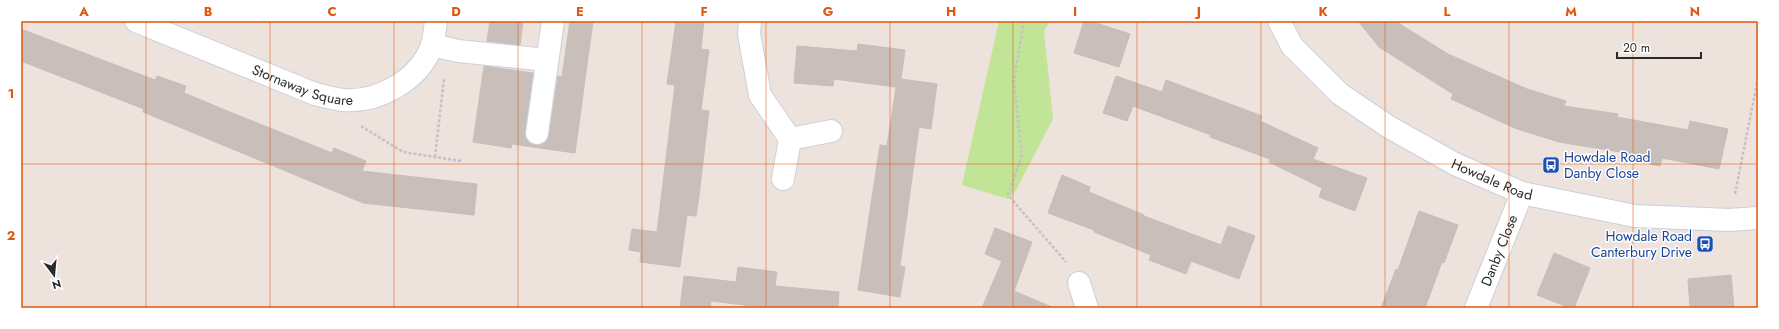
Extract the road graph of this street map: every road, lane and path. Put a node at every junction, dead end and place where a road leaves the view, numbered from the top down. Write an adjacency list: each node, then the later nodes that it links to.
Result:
1 (136, 21): 10 (street, Stornaway Square)
2 (436, 21): 7 (street, Stornaway Square)
3 (553, 21): 8 (street)
4 (750, 21): 13 (street)
5 (1024, 21): 20 (path)
6 (1279, 21): 17 (street, Howdale Road)
7 (429, 50): 8 (street); 10 (street, Stornaway Square); 14 (path)
8 (547, 60): 12 (street)
9 (1758, 78): 19 (path)
10 (343, 100): 14 (path)
11 (831, 131): 13 (street)
12 (537, 133)
13 (790, 139): 16 (street)
14 (435, 157): 15 (path)
15 (461, 161)
16 (783, 179)
17 (1522, 193): 19 (street, Howdale Road); 22 (street, Danby Close)
18 (1758, 218): 19 (street, Howdale Road)
19 (1730, 220)
20 (1079, 283): 21 (street)
21 (1087, 308)
22 (1476, 308)

